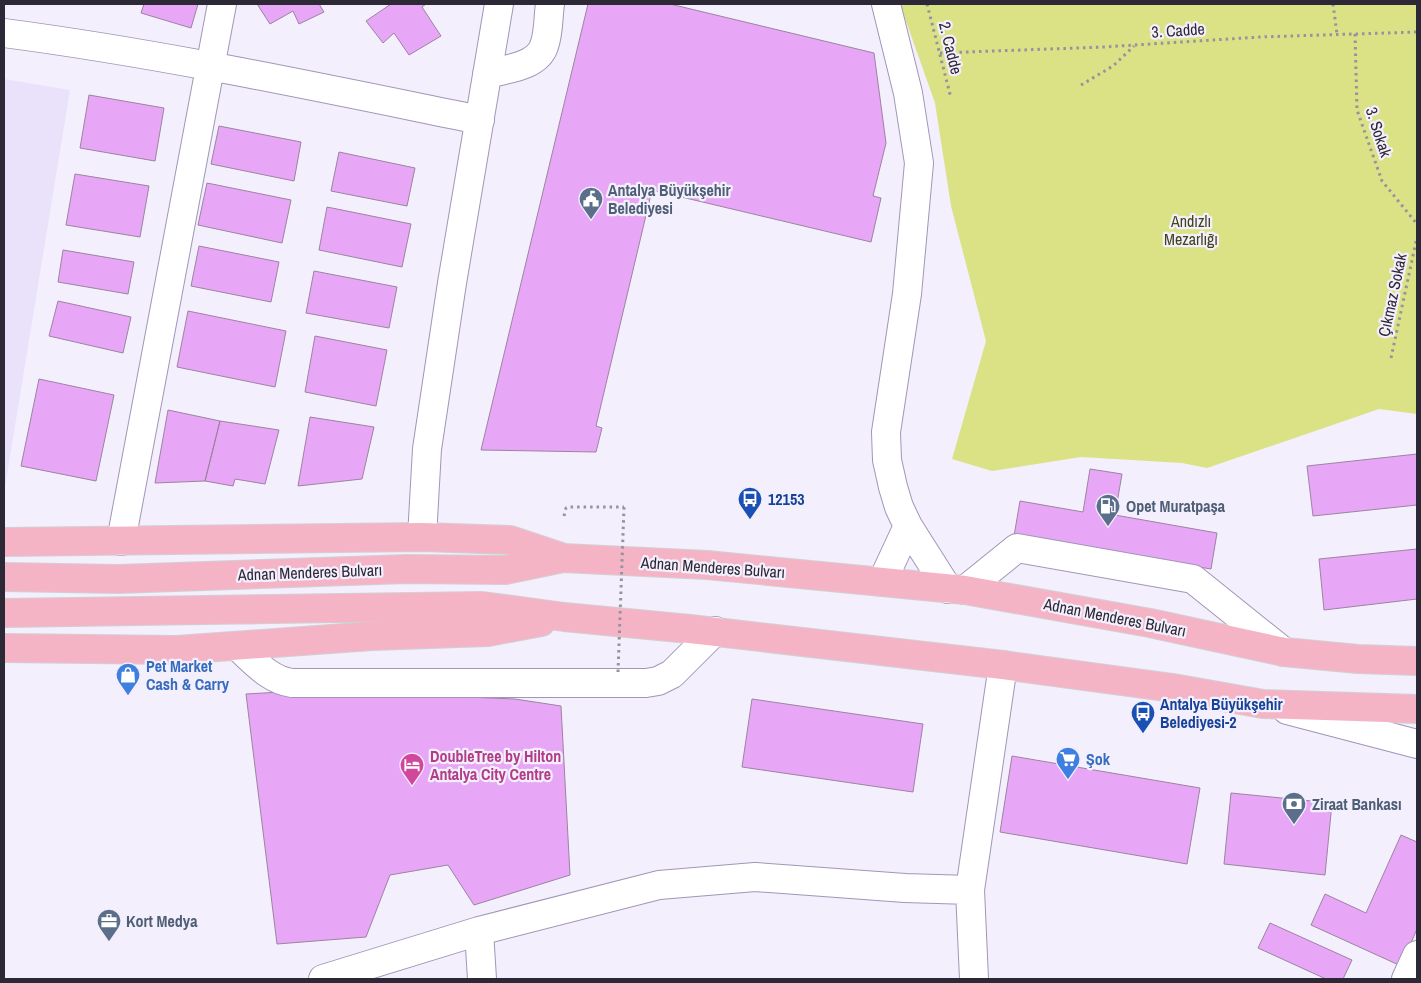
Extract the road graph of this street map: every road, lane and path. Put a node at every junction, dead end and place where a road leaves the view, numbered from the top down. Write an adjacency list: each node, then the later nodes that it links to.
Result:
1 (222, 4): 13 (street)
2 (499, 4): 14 (street)
3 (550, 4): 14 (street)
4 (886, 4): 22 (street)
5 (928, 4): 12 (path, 2. Cadde)
6 (1334, 4): 9 (path)
7 (1417, 32): 10 (path, 3. Cadde)
8 (4, 34): 13 (street)
9 (1337, 34): 10 (path, 3. Cadde); 11 (path, 3. Cadde)
10 (1356, 34): 18 (path, 3. Sokak)
11 (1135, 45): 12 (path, 3. Cadde); 15 (path)
12 (940, 53): 16 (path, 2. Cadde)
13 (210, 65): 17 (street); 24 (street)
14 (487, 74): 17 (street)
15 (1081, 86)
16 (951, 98)
17 (480, 120): 23 (street)
18 (1417, 224)
19 (1417, 237): 20 (path, Çıkmaz Sokak)
20 (1391, 358)
21 (564, 516): 38 (path, bridge)
22 (908, 526): 28 (street); 29 (street)
23 (422, 537): 24 (main road); 26 (main road)
24 (121, 541): 25 (main road)
25 (4, 542)
26 (562, 558): 27 (main road, Adnan Menderes Bulvarı); 28 (main road, Adnan Menderes Bulvarı)
27 (4, 577)
28 (882, 582): 29 (main road, Adnan Menderes Bulvarı)
29 (957, 589): 35 (main road, Adnan Menderes Bulvarı); 35 (street)
30 (4, 613): 31 (main road)
31 (564, 617): 32 (main road); 33 (main road)
32 (715, 631): 33 (street); 37 (main road)
33 (237, 646): 34 (main road)
34 (4, 648)
35 (1284, 652): 36 (main road, Adnan Menderes Bulvarı)
36 (1417, 661)
37 (1003, 665): 39 (main road); 42 (street)
38 (618, 672)
39 (1263, 704): 40 (main road); 41 (street)
40 (1417, 709)
41 (1417, 744)
42 (970, 890): 43 (street); 47 (street)
43 (479, 931): 45 (street); 46 (street)
44 (1417, 955): 48 (street)
45 (323, 979)
46 (482, 979)
47 (974, 979)
48 (1406, 979)

